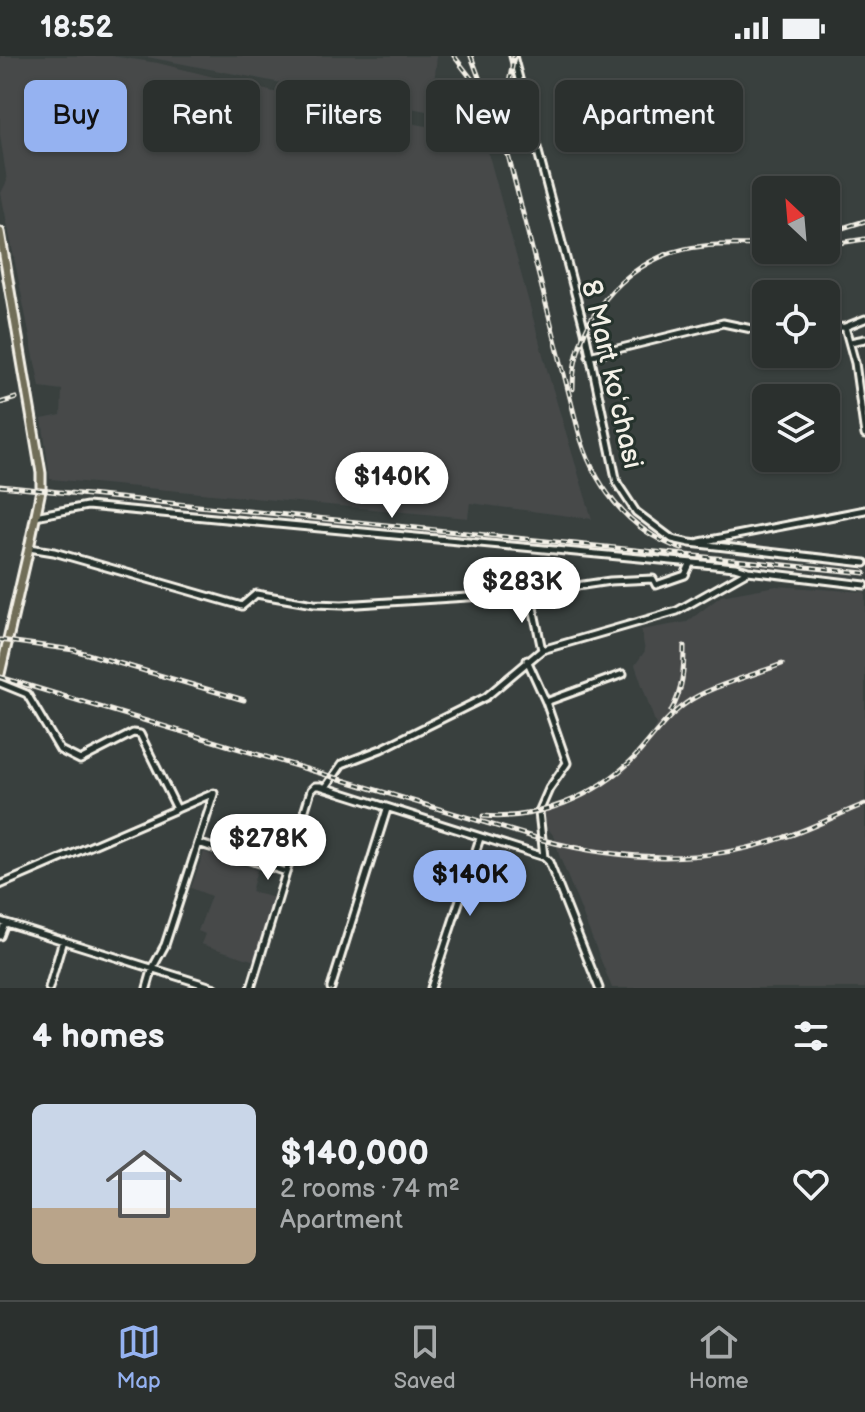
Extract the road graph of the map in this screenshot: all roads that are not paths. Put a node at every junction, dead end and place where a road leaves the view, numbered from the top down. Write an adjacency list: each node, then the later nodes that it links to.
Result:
1 (513, 56): 9 (street, 8 Mart koʻchasi)
2 (0, 232): 13 (main road)
3 (865, 319): 5 (street)
4 (840, 327): 5 (street)
5 (845, 327): 8 (street)
6 (752, 329): 9 (street)
7 (865, 339): 8 (street)
8 (850, 342): 10 (street)
9 (589, 356): 14 (street, 8 Mart koʻchasi)
10 (861, 396): 11 (street)
11 (865, 435)
12 (865, 510): 14 (street)
13 (35, 516): 15 (main road); 17 (street)
14 (695, 543): 16 (street, 8 Mart koʻchasi)
15 (29, 548): 20 (street); 22 (main road)
16 (865, 563)
17 (690, 564): 18 (street); 20 (street)
18 (748, 571): 19 (street); 23 (street)
19 (865, 585)
20 (530, 593): 23 (street)
21 (0, 627): 22 (street)
22 (11, 628): 25 (main road)
23 (542, 650): 24 (street)
24 (527, 660): 28 (street); 29 (street)
25 (0, 674)
26 (623, 674): 28 (street)
27 (0, 683): 30 (street)
28 (546, 702): 34 (street)
29 (326, 787): 31 (street); 35 (street)
30 (177, 809): 33 (street); 36 (street)
31 (387, 809): 32 (street); 45 (street)
32 (480, 838): 34 (street); 46 (street)
33 (198, 843): 35 (street); 40 (street)
34 (544, 857): 47 (street)
35 (286, 872): 44 (street)
36 (0, 885)
37 (2, 922): 38 (street); 39 (street)
38 (0, 936)
39 (63, 940): 40 (street); 41 (street)
40 (153, 967): 42 (street); 43 (street)
41 (49, 988)
42 (147, 988)
43 (215, 988)
44 (251, 988)
45 (331, 988)
46 (431, 988)
47 (599, 988)

